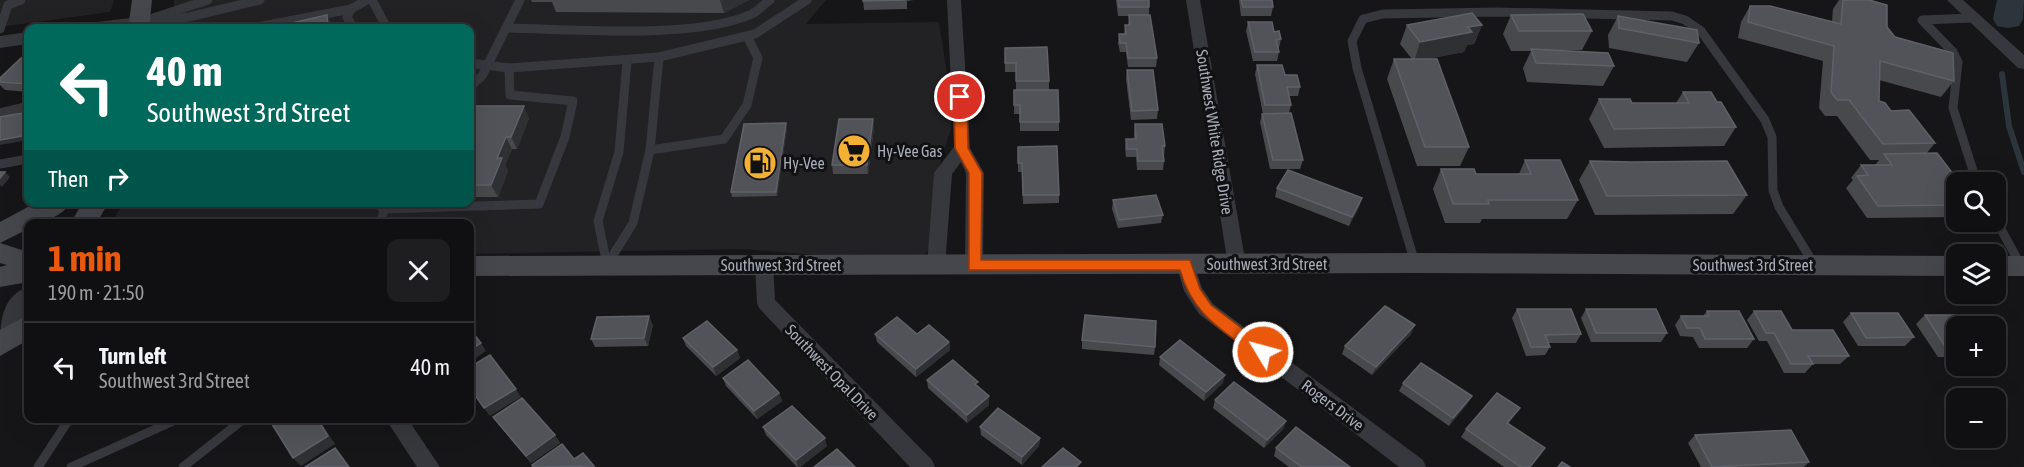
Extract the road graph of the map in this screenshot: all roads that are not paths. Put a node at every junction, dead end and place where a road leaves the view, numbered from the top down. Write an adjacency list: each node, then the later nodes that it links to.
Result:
1 (21, 0): 22 (lane)
2 (142, 0): 15 (main road)
3 (208, 0): 16 (lane)
4 (260, 0): 17 (lane)
5 (367, 0): 13 (lane)
6 (372, 0): 20 (lane)
7 (520, 0): 21 (lane)
8 (770, 0): 21 (lane)
9 (807, 0): 23 (lane)
10 (954, 0): 35 (street)
11 (1193, 0): 55 (street, Southwest White Ridge Drive)
12 (1954, 0): 14 (street)
13 (351, 9): 18 (lane); 19 (lane)
14 (1973, 18): 29 (street); 39 (lane)
15 (139, 24)
16 (144, 24)
17 (150, 24)
18 (273, 24)
19 (351, 24)
20 (385, 24)
21 (506, 28): 30 (lane)
22 (0, 30)
23 (747, 36): 26 (lane); 36 (lane)
24 (24, 39): 25 (street)
25 (0, 42)
26 (659, 57): 27 (lane); 36 (lane)
27 (627, 60): 31 (lane); 54 (lane)
28 (474, 64): 30 (lane)
29 (2024, 64)
30 (485, 66): 31 (lane); 32 (lane)
31 (509, 68): 40 (lane)
32 (474, 83)
33 (24, 107): 34 (lane)
34 (0, 113)
35 (962, 148): 58 (street); 59 (street)
36 (650, 150): 54 (lane)
37 (24, 160): 38 (lane)
38 (0, 164)
39 (1973, 172)
40 (474, 206)
41 (49, 207): 45 (main road)
42 (381, 207): 44 (lane)
43 (446, 207): 44 (lane)
44 (384, 209): 46 (lane)
45 (27, 219)
46 (382, 219)
47 (24, 220): 49 (main road)
48 (2003, 232): 63 (lane)
49 (0, 233)
50 (0, 253): 51 (main road)
51 (24, 261)
52 (1415, 263): 55 (main road, Southwest 3rd Street); 60 (main road, Southwest 3rd Street); 60 (lane)
53 (1185, 264): 55 (main road, Southwest 3rd Street); 59 (main road, Southwest 3rd Street); 79 (street, Rogers Drive)
54 (607, 265): 56 (main road, Southwest 3rd Street); 57 (main road, Southwest 3rd Street)
55 (1237, 265)
56 (474, 266)
57 (764, 266): 58 (main road, Southwest 3rd Street); 78 (street, Southwest Opal Drive)
58 (936, 266): 59 (main road, Southwest 3rd Street)
59 (974, 266)
60 (1815, 266): 61 (main road, Southwest 3rd Street)
61 (1946, 266)
62 (2006, 266): 63 (main road)
63 (2022, 266)
64 (24, 273): 65 (main road)
65 (0, 277)
66 (24, 301): 68 (street)
67 (24, 329): 69 (main road)
68 (0, 333)
69 (0, 345)
70 (67, 423): 74 (lane)
71 (169, 423): 75 (lane)
72 (239, 423): 76 (lane)
73 (398, 423): 77 (street)
74 (38, 467)
75 (71, 467)
76 (183, 467)
77 (429, 467)
78 (924, 467)
79 (1415, 467)

